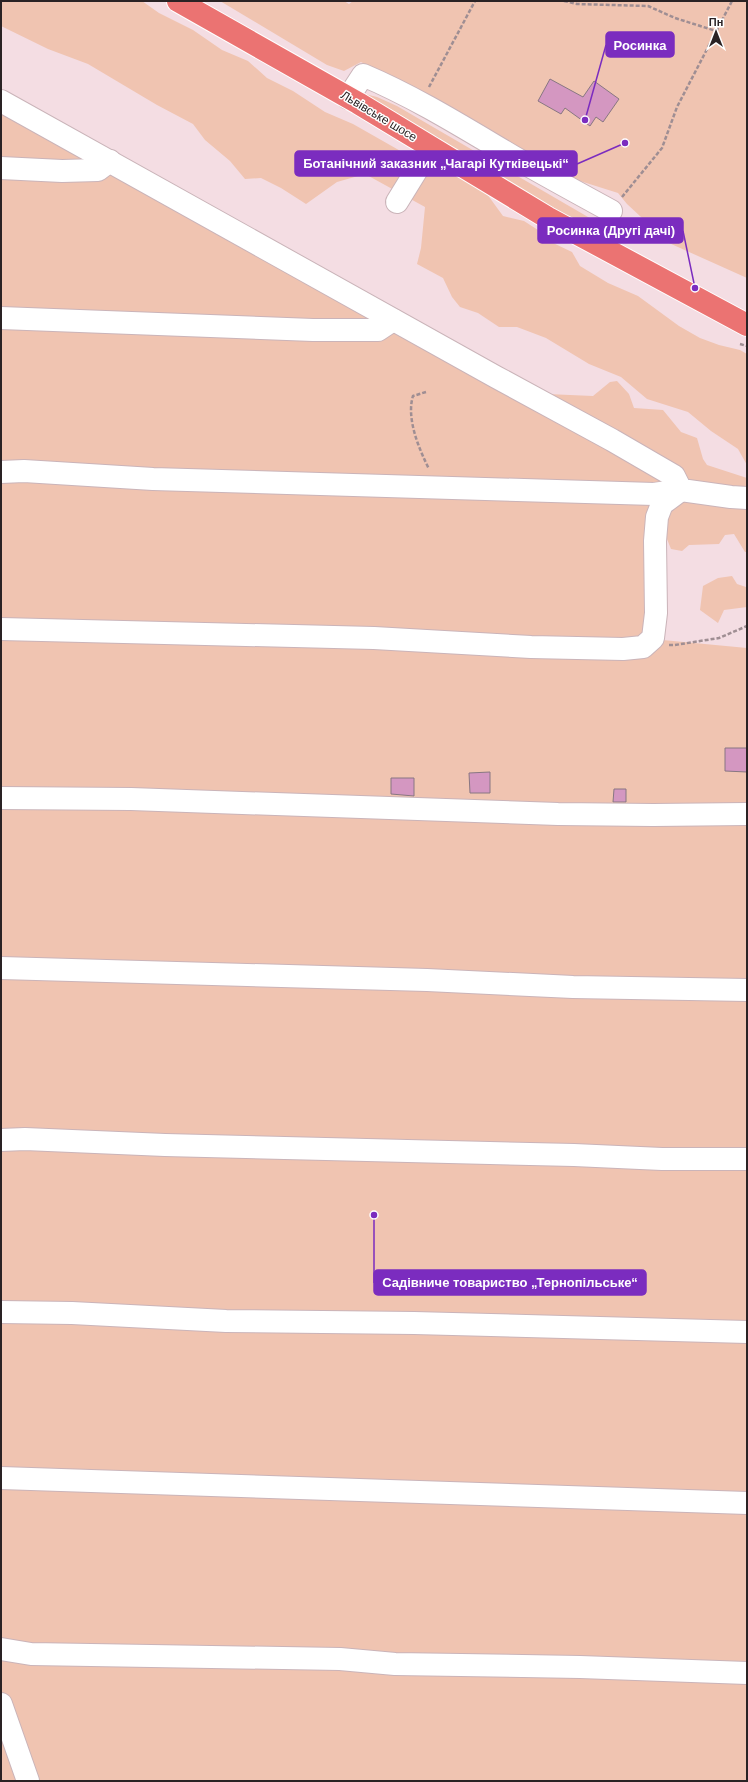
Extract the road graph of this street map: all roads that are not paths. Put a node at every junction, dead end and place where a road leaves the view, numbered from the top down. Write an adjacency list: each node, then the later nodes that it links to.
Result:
1 (178, 1): 2 (highway, Львівське шосе)
2 (348, 98): 4 (highway, Львівське шосе); 8 (street)
3 (1, 101): 5 (street)
4 (431, 147): 7 (street); 11 (highway, Львівське шосе)
5 (110, 161): 6 (street); 10 (street)
6 (1, 168)
7 (397, 202)
8 (611, 211)
9 (1, 318): 10 (street)
10 (393, 320): 13 (street)
11 (747, 325)
12 (1, 472): 13 (street)
13 (681, 490): 14 (street); 15 (street)
14 (747, 498)
15 (1, 629)
16 (1, 798): 17 (street)
17 (747, 814)
18 (1, 968): 19 (street)
19 (747, 990)
20 (1, 1140): 21 (street)
21 (747, 1159)
22 (1, 1312): 23 (street)
23 (747, 1332)
24 (1, 1478): 25 (street)
25 (747, 1503)
26 (1, 1649): 27 (street)
27 (747, 1673)
28 (1, 1704): 29 (street)
29 (28, 1781)

